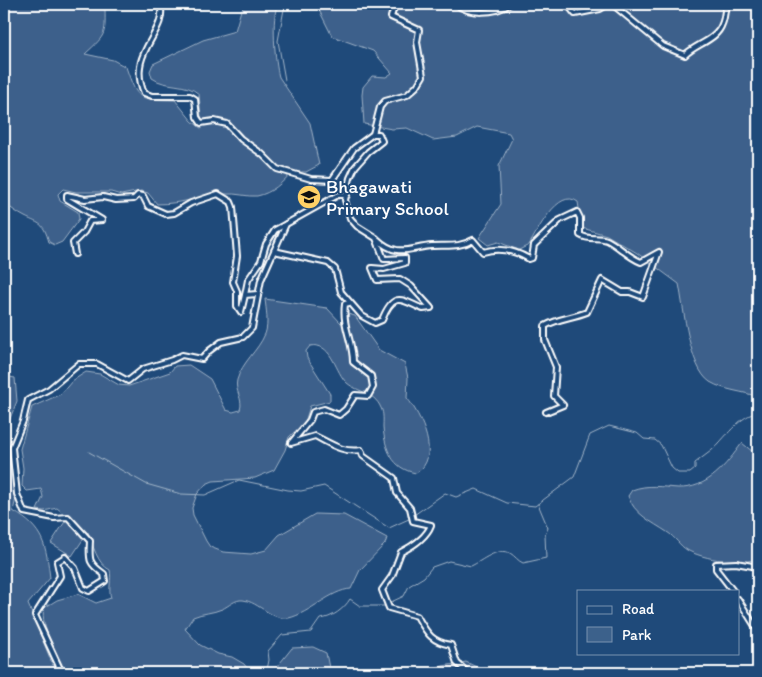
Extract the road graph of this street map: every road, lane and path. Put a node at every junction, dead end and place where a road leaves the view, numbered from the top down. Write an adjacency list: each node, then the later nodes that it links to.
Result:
1 (160, 4): 9 (street)
2 (395, 4): 9 (street)
3 (456, 4): 4 (street)
4 (510, 4)
5 (567, 4): 6 (street)
6 (608, 4)
7 (612, 4): 8 (street)
8 (726, 4)
9 (373, 134): 10 (street)
10 (347, 195): 11 (street); 12 (street)
11 (286, 224): 13 (street); 16 (street)
12 (376, 238): 17 (street); 18 (street)
13 (274, 251): 15 (street); 17 (street)
14 (75, 254): 16 (street)
15 (257, 294): 16 (street); 25 (street)
16 (245, 295)
17 (349, 303): 26 (street)
18 (546, 412)
19 (758, 510): 20 (street)
20 (758, 517)
21 (758, 567): 22 (street)
22 (731, 590)
23 (740, 602): 24 (street)
24 (758, 631)
25 (62, 673)
26 (468, 673)

